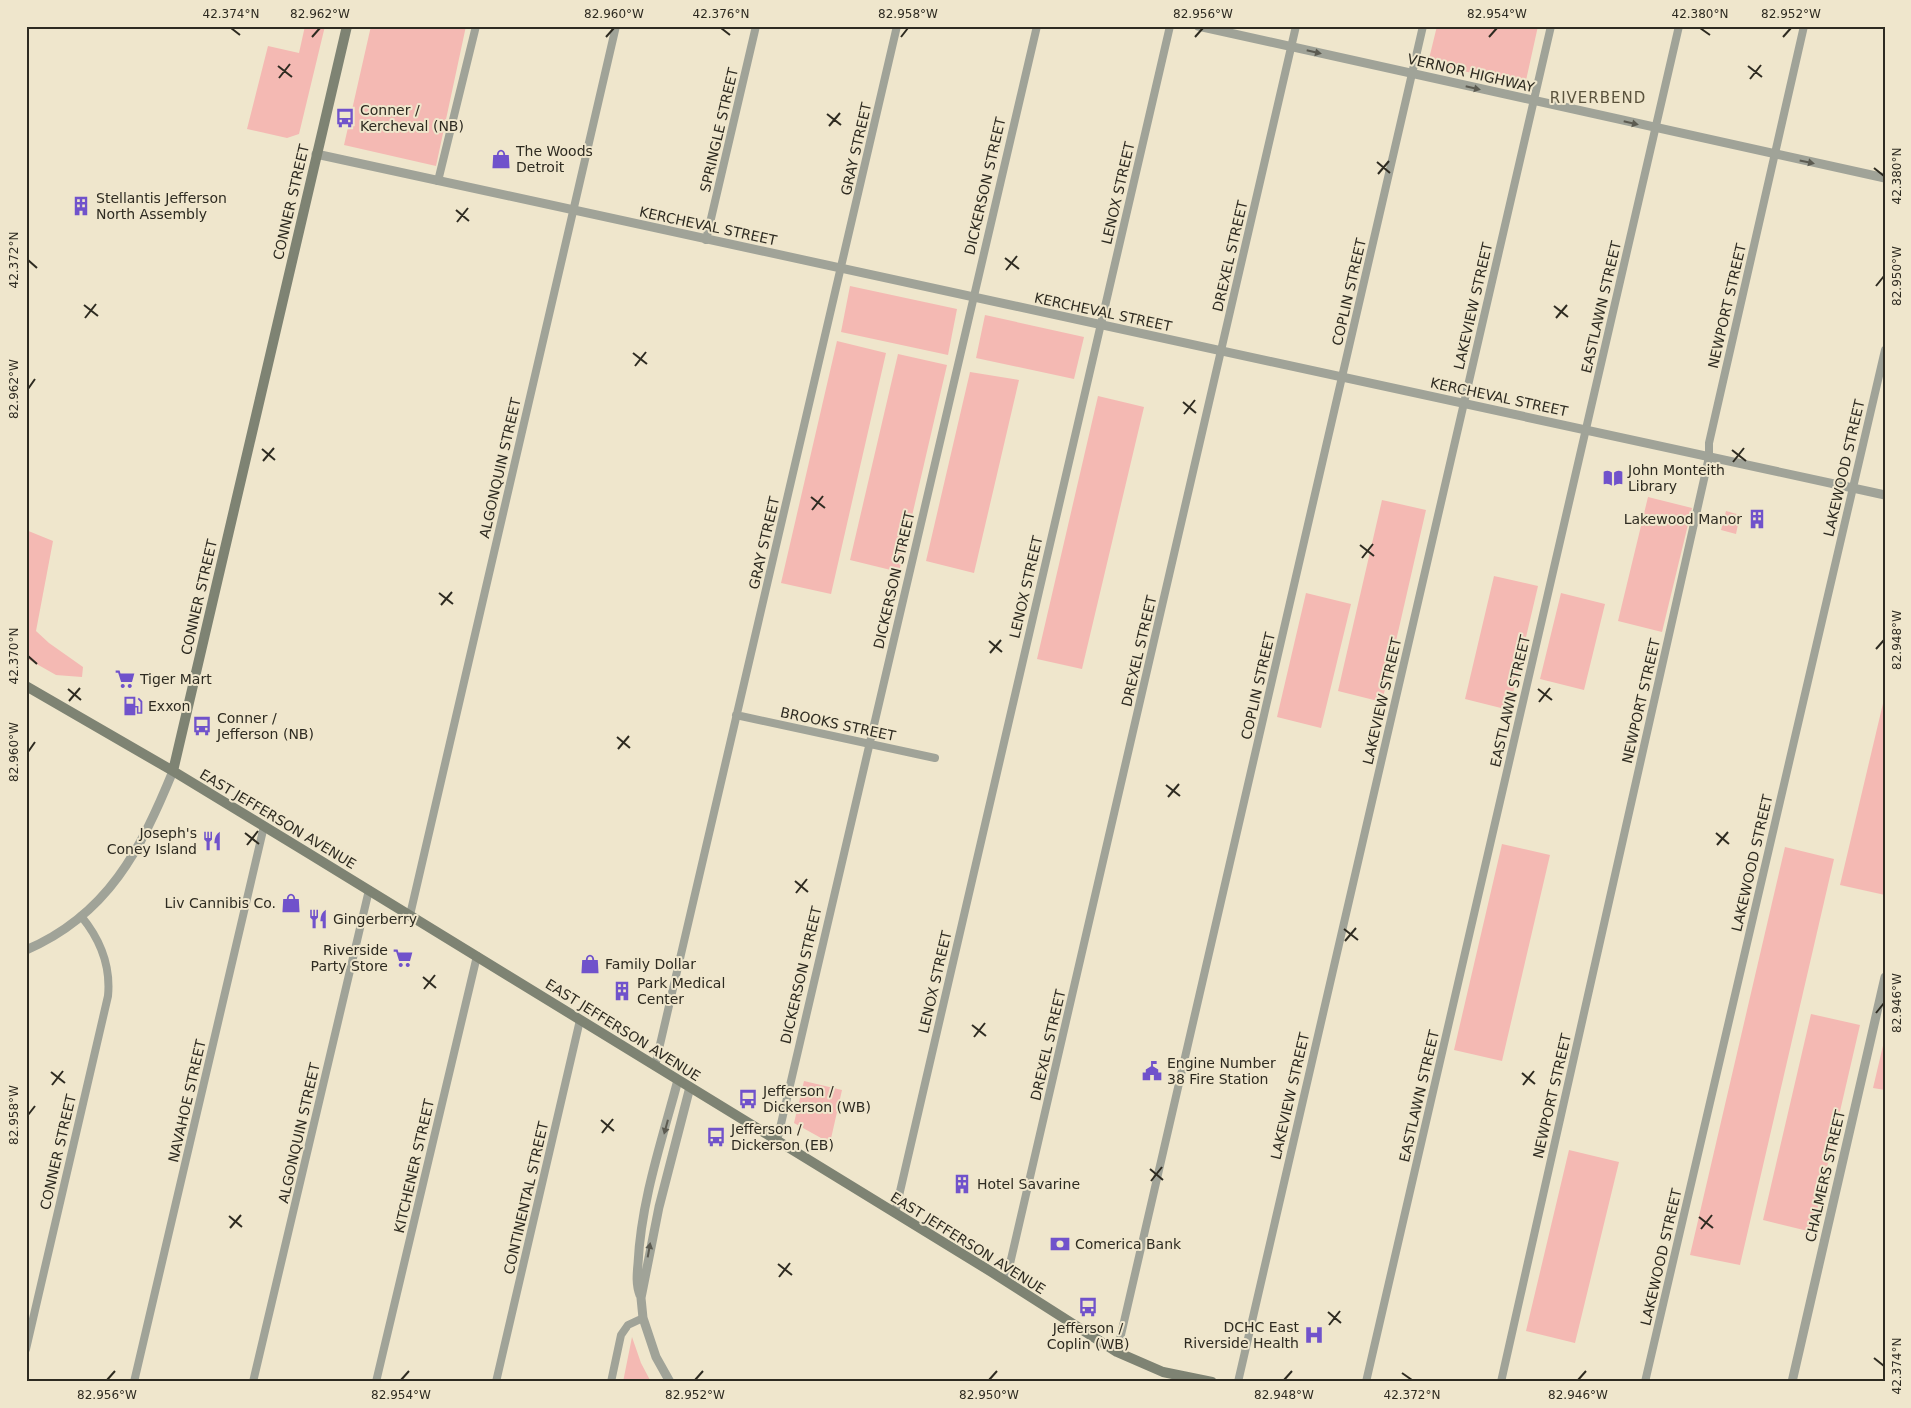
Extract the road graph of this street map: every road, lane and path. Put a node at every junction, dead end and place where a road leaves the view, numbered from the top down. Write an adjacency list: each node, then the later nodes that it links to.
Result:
1 (347, 26): 18 (main road, CONNER STREET)
2 (476, 26): 21 (street)
3 (616, 26): 22 (street, ALGONQUIN STREET)
4 (756, 26): 23 (street, SPRINGLE STREET)
5 (897, 26): 24 (street, GRAY STREET)
6 (1037, 26): 25 (street, DICKERSON STREET)
7 (1170, 26): 26 (street, LENOX STREET)
8 (1198, 26): 14 (street, VERNOR HIGHWAY)
9 (1296, 26): 14 (street, DREXEL STREET)
10 (1423, 26): 15 (street, COPLIN STREET)
11 (1551, 26): 16 (street, LAKEVIEW STREET)
12 (1679, 26): 17 (street, EASTLAWN STREET)
13 (1804, 26): 19 (street, NEWPORT STREET)
14 (1292, 47): 15 (street, VERNOR HIGHWAY, one-way to 15); 28 (street, DREXEL STREET)
15 (1412, 74): 16 (street, VERNOR HIGHWAY, one-way to 16); 29 (street, COPLIN STREET)
16 (1534, 101): 17 (street, VERNOR HIGHWAY, one-way to 17); 30 (street, LAKEVIEW STREET)
17 (1655, 128): 19 (street, VERNOR HIGHWAY); 31 (street, EASTLAWN STREET)
18 (316, 154): 21 (street, KERCHEVAL STREET); 39 (main road, CONNER STREET)
19 (1775, 155): 20 (street, VERNOR HIGHWAY, one-way to 20); 32 (street, NEWPORT STREET)
20 (1885, 178)
21 (438, 181): 22 (street, KERCHEVAL STREET)
22 (573, 210): 23 (street, KERCHEVAL STREET); 42 (street, ALGONQUIN STREET)
23 (706, 240): 24 (street, KERCHEVAL STREET)
24 (841, 269): 25 (street, KERCHEVAL STREET); 36 (street, GRAY STREET)
25 (973, 297): 26 (street, KERCHEVAL STREET); 37 (street, DICKERSON STREET)
26 (1100, 325): 28 (street, KERCHEVAL STREET); 52 (street, LENOX STREET)
27 (1885, 350): 33 (street, LAKEWOOD STREET)
28 (1221, 351): 29 (street, KERCHEVAL STREET); 53 (street, DREXEL STREET)
29 (1342, 377): 30 (street, KERCHEVAL STREET); 57 (street, COPLIN STREET)
30 (1463, 404): 31 (street, KERCHEVAL STREET); 65 (street, LAKEVIEW STREET)
31 (1586, 430): 32 (street, KERCHEVAL STREET); 66 (street, EASTLAWN STREET)
32 (1710, 457): 33 (street, KERCHEVAL STREET); 67 (street, NEWPORT STREET)
33 (1852, 488): 34 (street, KERCHEVAL STREET); 68 (street, LAKEWOOD STREET)
34 (1885, 495)
35 (26, 686): 39 (main road, EAST JEFFERSON AVENUE)
36 (736, 715): 37 (street, BROOKS STREET); 48 (street, GRAY STREET)
37 (869, 744): 38 (street, BROOKS STREET); 51 (street, DICKERSON STREET)
38 (935, 758)
39 (173, 771): 40 (main road, EAST JEFFERSON AVENUE); 43 (street, CONNER STREET)
40 (264, 826): 41 (main road, EAST JEFFERSON AVENUE); 58 (street, NAVAHOE STREET)
41 (369, 890): 42 (main road, EAST JEFFERSON AVENUE); 59 (street, ALGONQUIN STREET)
42 (410, 915): 45 (main road, EAST JEFFERSON AVENUE)
43 (81, 916): 44 (street); 56 (street, CONNER STREET)
44 (26, 950)
45 (476, 956): 47 (main road, EAST JEFFERSON AVENUE); 60 (street, KITCHENER STREET)
46 (1885, 977): 69 (street, CHALMERS STREET)
47 (580, 1020): 48 (main road, EAST JEFFERSON AVENUE); 61 (street, CONTINENTAL STREET)
48 (655, 1066): 49 (main road, EAST JEFFERSON AVENUE)
49 (678, 1080): 50 (main road, EAST JEFFERSON AVENUE); 54 (street, one-way to 54)
50 (690, 1088): 51 (main road, EAST JEFFERSON AVENUE); 54 (street, one-way to 50)
51 (777, 1141): 52 (main road, EAST JEFFERSON AVENUE)
52 (895, 1213): 53 (main road, EAST JEFFERSON AVENUE)
53 (1006, 1281): 57 (main road, EAST JEFFERSON AVENUE)
54 (641, 1298): 55 (street)
55 (643, 1318): 62 (street); 63 (street)
56 (26, 1349)
57 (1117, 1352): 64 (main road, EAST JEFFERSON AVENUE)
58 (134, 1382)
59 (253, 1382)
60 (376, 1382)
61 (496, 1382)
62 (611, 1382)
63 (670, 1382)
64 (1212, 1382)
65 (1238, 1382)
66 (1366, 1382)
67 (1501, 1382)
68 (1645, 1382)
69 (1792, 1382)

